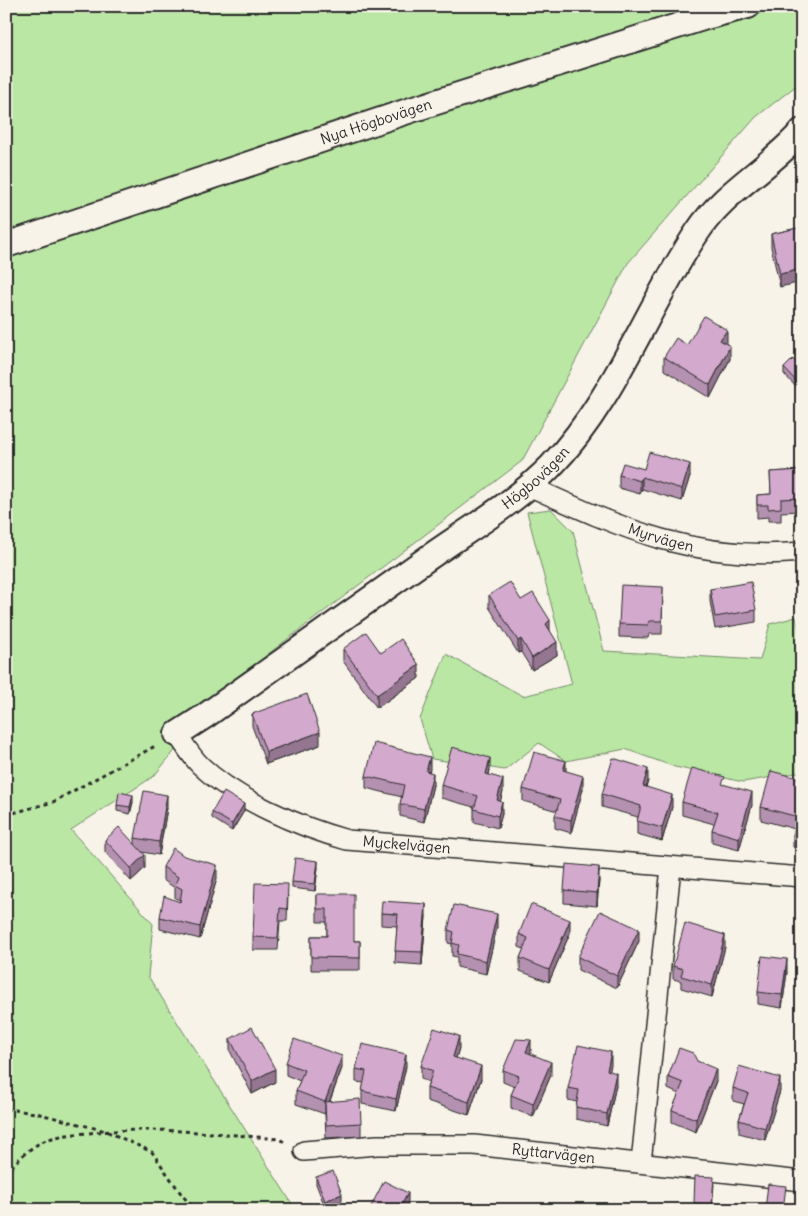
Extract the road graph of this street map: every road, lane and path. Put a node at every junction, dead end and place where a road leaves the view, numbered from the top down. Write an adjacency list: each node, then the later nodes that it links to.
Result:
1 (748, 6): 3 (street, Nya Högbovägen)
2 (802, 131): 4 (street, Högbovägen)
3 (6, 245)
4 (528, 486): 5 (street, Myrvägen); 6 (street, Högbovägen)
5 (802, 552)
6 (177, 734): 7 (path); 8 (street, Myckelvägen)
7 (6, 815)
8 (671, 867): 9 (street, Myckelvägen); 13 (street)
9 (802, 876)
10 (6, 1109): 11 (path)
11 (106, 1131): 12 (path); 14 (path); 16 (path)
12 (304, 1151): 13 (street, Ryttarvägen)
13 (641, 1163): 15 (street, Ryttarvägen)
14 (6, 1173)
15 (802, 1181)
16 (195, 1210)

